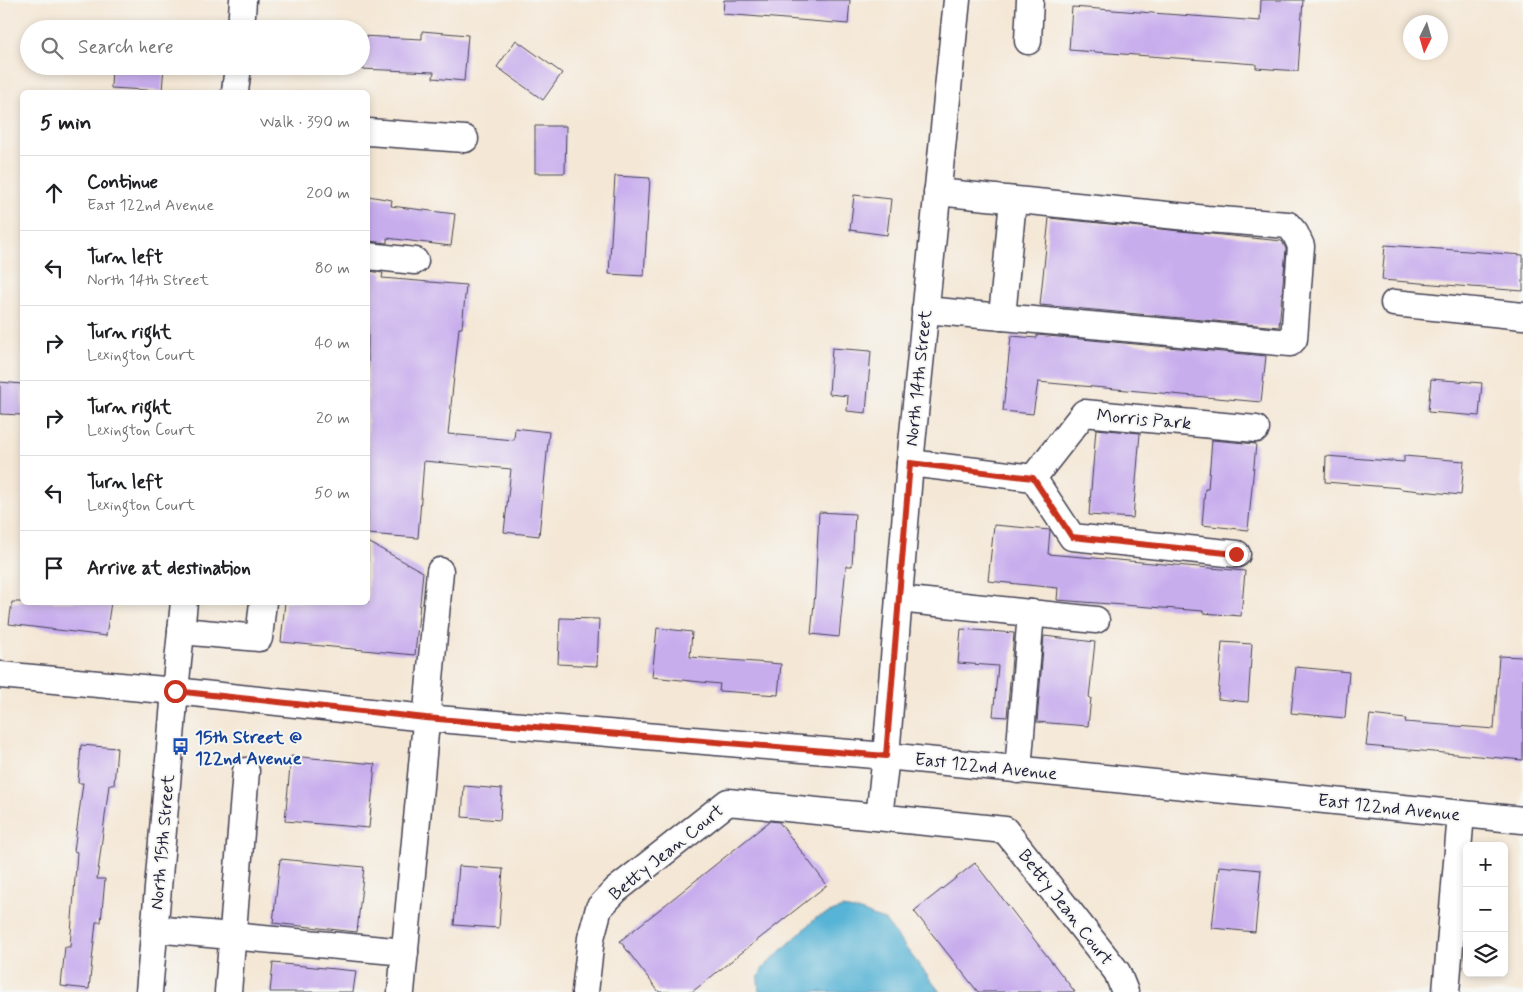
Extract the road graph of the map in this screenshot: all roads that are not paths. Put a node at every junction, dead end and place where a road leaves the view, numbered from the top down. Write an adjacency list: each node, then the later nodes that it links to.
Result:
1 (243, 0): 4 (street)
2 (957, 0): 10 (street, North 14th Street)
3 (1030, 0): 5 (street)
4 (242, 20)
5 (1028, 41)
6 (237, 75): 7 (street)
7 (236, 90)
8 (370, 132): 9 (street)
9 (465, 140)
10 (937, 192): 11 (street); 15 (street, North 14th Street)
11 (1013, 200): 17 (street); 17 (street)
12 (370, 256): 13 (street)
13 (415, 261)
14 (1394, 303): 16 (street)
15 (925, 310): 17 (street); 19 (street, North 14th Street)
16 (1523, 316)
17 (1002, 317)
18 (1256, 428): 20 (street, Morris Park)
19 (910, 463): 20 (street); 23 (street, North 14th Street)
20 (1033, 478): 21 (street)
21 (1236, 554)
22 (440, 571): 31 (street)
23 (899, 599): 26 (street); 32 (street, North 14th Street)
24 (184, 605): 28 (street, North 15th Street)
25 (263, 605): 28 (street)
26 (1031, 613): 27 (street); 33 (street)
27 (1096, 620)
28 (181, 631): 30 (street, North 15th Street)
29 (0, 675): 30 (street, East 122nd Avenue)
30 (175, 691): 31 (street, East 122nd Avenue); 38 (street, North 15th Street)
31 (426, 718): 32 (street, East 122nd Avenue); 40 (street)
32 (886, 756): 33 (street, East 122nd Avenue); 36 (street)
33 (1018, 770): 35 (street, East 122nd Avenue)
34 (246, 771): 39 (street)
35 (1461, 814): 37 (street, East 122nd Avenue); 46 (street)
36 (879, 817): 44 (street, Betty Jean Court); 45 (street, Betty Jean Court)
37 (1523, 820)
38 (154, 929): 39 (street); 41 (street, North 15th Street)
39 (232, 936): 40 (street); 42 (street)
40 (405, 952): 43 (street)
41 (148, 992)
42 (228, 992)
43 (401, 992)
44 (585, 992)
45 (1125, 992)
46 (1446, 992)

